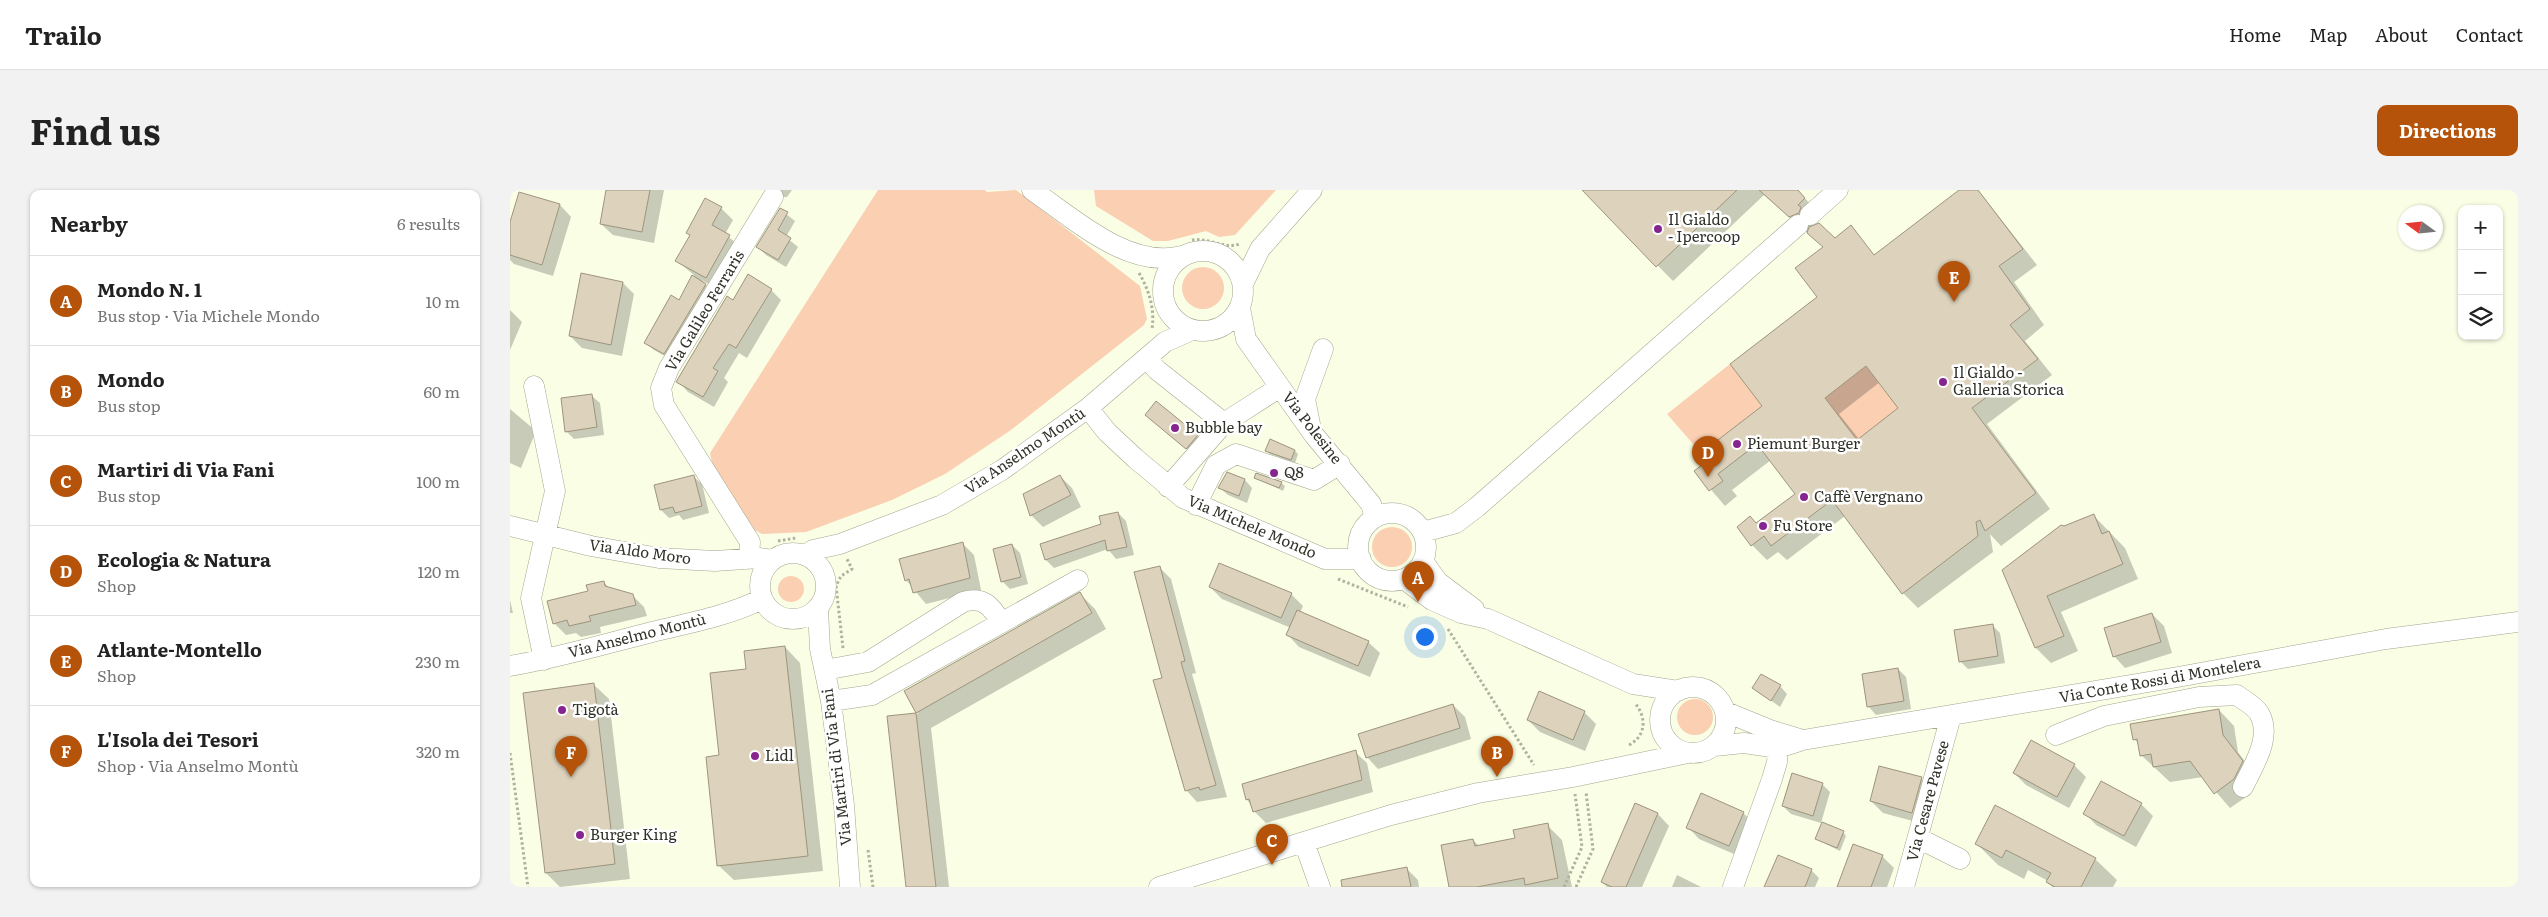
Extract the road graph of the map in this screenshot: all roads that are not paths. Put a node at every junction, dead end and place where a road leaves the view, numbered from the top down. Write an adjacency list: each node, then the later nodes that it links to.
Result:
1 (1032, 190): 8 (street)
2 (1312, 190): 5 (street)
3 (1838, 190): 29 (street)
4 (773, 197): 33 (street, Via Galileo Ferraris)
5 (1253, 243): 7 (street); 10 (street)
6 (1183, 249): 7 (street); 8 (street); 9 (street)
7 (1226, 258): 10 (street)
8 (1140, 262): 9 (street)
9 (1163, 283): 12 (street)
10 (1243, 284): 11 (street)
11 (1240, 308): 13 (street); 16 (street, Via Polesine)
12 (1167, 311): 14 (street); 15 (street)
13 (1223, 326): 14 (street); 16 (street, Via Polesine)
14 (1192, 330): 15 (street, Via Anselmo Montù)
15 (1158, 336): 18 (street, Via Anselmo Montù)
16 (1246, 339): 20 (street, Via Polesine)
17 (1323, 349): 23 (street)
18 (1148, 359): 21 (street, Via Anselmo Montù); 22 (street)
19 (534, 386): 30 (street)
20 (1280, 387): 22 (street); 23 (street, Via Polesine)
21 (1088, 408): 25 (street, Via Michele Mondo); 31 (street, Via Anselmo Montù)
22 (1224, 423): 25 (street)
23 (1314, 435): 24 (street, Via Polesine)
24 (1340, 464): 26 (street); 27 (street, Via Polesine)
25 (1168, 487): 26 (street, Via Michele Mondo)
26 (1196, 505): 34 (street, Via Michele Mondo)
27 (1375, 518): 29 (street); 34 (street)
28 (510, 526): 30 (street, Via Aldo Moro)
29 (1423, 532): 35 (street)
30 (545, 534): 33 (street, Via Aldo Moro); 47 (street)
31 (840, 544): 32 (street, Via Anselmo Montù); 37 (street)
32 (806, 556): 36 (street); 37 (street)
33 (742, 558): 36 (street)
34 (1361, 559): 38 (street)
35 (1423, 561): 38 (street); 42 (street)
36 (766, 569): 40 (street)
37 (824, 574): 41 (street)
38 (1404, 579): 42 (street)
39 (1078, 580): 45 (street)
40 (762, 599): 43 (street); 47 (street, Via Anselmo Montù)
41 (818, 609): 43 (street); 46 (street, Via Martiri di Via Fani)
42 (1488, 619): 52 (street)
43 (795, 620): 46 (street, Via Martiri di Via Fani)
44 (2518, 622): 51 (street, Via Conte Rossi di Montelera)
45 (1002, 623): 49 (street); 53 (street)
46 (820, 649): 49 (street, Via Martiri di Via Fani)
47 (544, 660): 48 (street, Via Anselmo Montù)
48 (510, 666)
49 (825, 670): 53 (street, Via Martiri di Via Fani)
50 (1678, 691): 52 (street); 54 (street); 57 (street)
51 (2099, 691): 55 (street, Via Conte Rossi di Montelera); 56 (street)
52 (1633, 692): 57 (street)
53 (831, 701): 69 (street, Via Martiri di Via Fani)
54 (1726, 712): 59 (street, Via Conte Rossi di Montelera); 60 (street)
55 (1951, 716): 59 (street, Via Conte Rossi di Montelera); 65 (street, Via Cesare Pavese)
56 (2104, 716): 58 (street); 64 (street)
57 (1660, 720): 62 (street); 63 (street)
58 (2056, 735)
59 (1803, 740): 61 (street, Via Conte Rossi di Montelera)
60 (1714, 746): 61 (street, Via Conte Rossi di Montelera); 62 (street)
61 (1778, 748): 72 (street)
62 (1688, 753): 63 (street)
63 (1624, 756): 66 (street)
64 (2243, 786)
65 (1918, 838): 67 (street); 73 (street, Via Cesare Pavese)
66 (1304, 842): 68 (street); 71 (street)
67 (1960, 860)
68 (1202, 880): 70 (street)
69 (850, 887)
70 (1159, 887)
71 (1320, 887)
72 (1732, 887)
73 (1904, 887)

